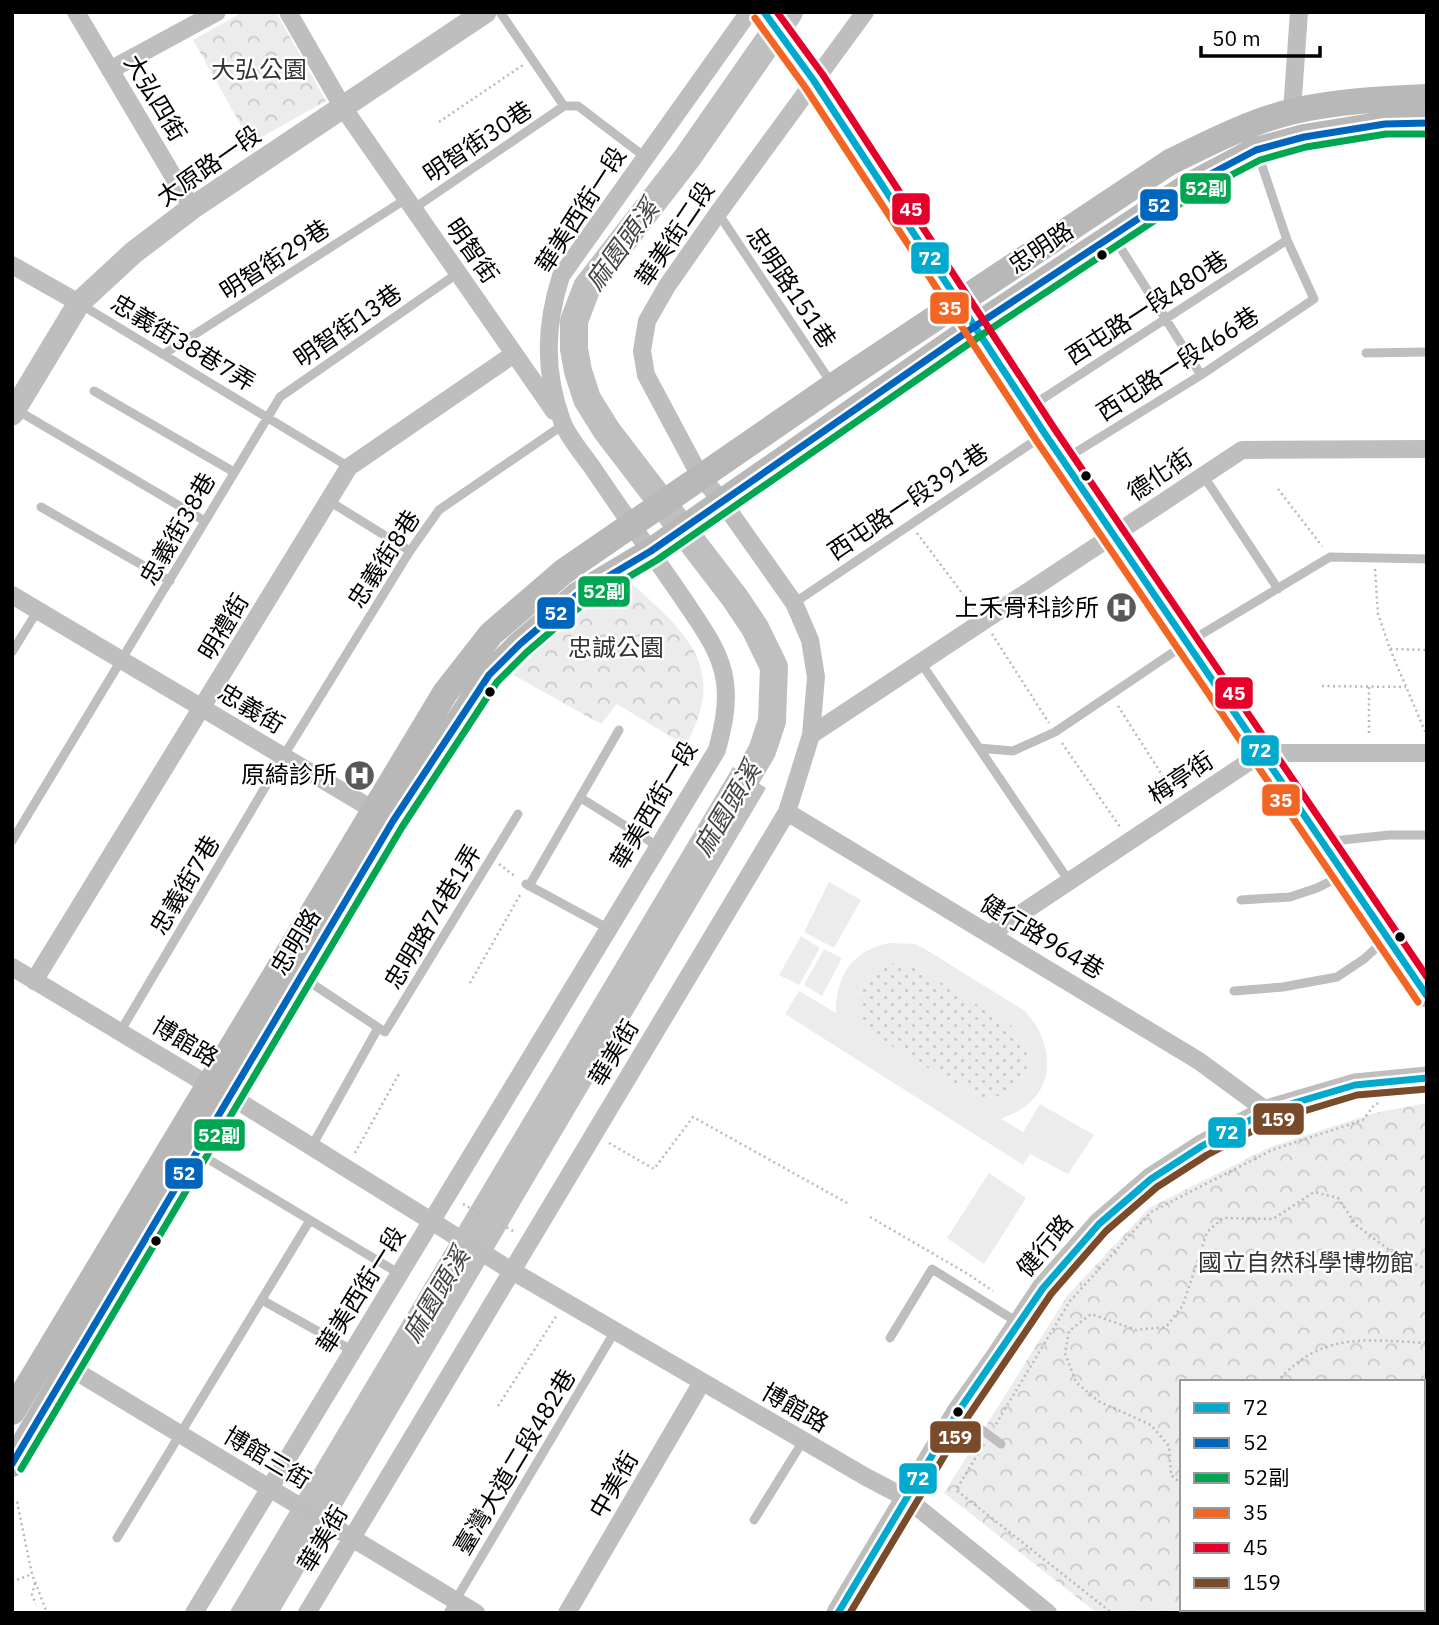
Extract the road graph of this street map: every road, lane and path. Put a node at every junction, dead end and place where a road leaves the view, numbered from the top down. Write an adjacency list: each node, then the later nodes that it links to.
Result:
1 (76, 12): 11 (street, 大弘四街)
2 (217, 12): 11 (street)
3 (288, 12): 14 (street, 明智街)
4 (485, 12): 14 (street, 太原路一段)
5 (500, 12): 10 (lane)
6 (749, 12): 20 (street, 華美西街一段)
7 (764, 12): 12 (street)
8 (865, 12): 12 (street, 華美街二段)
9 (1298, 12): 16 (street)
10 (532, 59): 15 (lane); 17 (path)
11 (110, 70): 22 (street, 大弘四街)
12 (808, 72): 23 (street, 華美街二段); 29 (street)
13 (1427, 97): 16 (main road, 忠明路)
14 (342, 106): 21 (street, 明智街); 22 (street, 太原路一段)
15 (564, 106): 20 (lane); 21 (lane, 明智街30巷)
16 (1292, 111): 29 (main road, 忠明路)
17 (439, 122)
18 (1427, 123): 19 (main road, 忠明路)
19 (1256, 150): 24 (main road, 忠明路); 25 (lane)
20 (645, 157): 42 (street, 華美西街一段)
21 (410, 204): 27 (street, 明智街); 34 (lane, 明智街29巷)
22 (192, 208): 28 (street, 太原路一段)
23 (718, 213): 37 (lane, 忠明路151巷); 49 (street, 華美街二段)
24 (1112, 235): 30 (lane); 31 (main road, 忠明路)
25 (1287, 240): 30 (lane, 西屯路一段480巷); 36 (lane, 西屯路一段466巷)
26 (12, 265): 28 (street)
27 (458, 273): 35 (street, 明智街); 41 (lane, 明智街13巷)
28 (79, 303): 34 (lane, 忠義街38巷7弄); 40 (street, 太原路一段)
29 (959, 303): 31 (street); 37 (main road, 忠明路)
30 (1166, 317): 36 (lane); 39 (lane, 西屯路一段480巷)
31 (974, 327): 39 (street); 52 (main road, 忠明路)
32 (1427, 352): 33 (lane)
33 (1366, 353)
34 (164, 354): 41 (lane, 忠義街38巷7弄)
35 (514, 354): 42 (street, 明智街); 46 (street, 明禮街)
36 (1200, 374): 45 (lane, 西屯路一段466巷)
37 (833, 386): 49 (main road, 忠明路)
38 (94, 391): 47 (lane)
39 (1028, 408): 43 (street)
40 (14, 412): 54 (lane)
41 (267, 417): 46 (lane, 忠義街38巷7弄); 47 (lane, 忠義街38巷)
42 (563, 425): 55 (street, 華美西街一段); 59 (lane, 忠義街8巷)
43 (1045, 434): 45 (street); 56 (lane, 西屯路一段391巷)
44 (1427, 449): 48 (street, 德化街)
45 (1063, 460): 57 (street)
46 (349, 467): 51 (street, 明禮街)
47 (234, 472): 54 (lane, 忠義街38巷)
48 (1203, 475): 57 (street, 德化街); 64 (lane)
49 (694, 480): 52 (street, 華美街二段); 55 (main road, 忠明路)
50 (1278, 489): 60 (path)
51 (329, 501): 59 (lane); 79 (street, 明禮街)
52 (716, 505): 58 (main road, 忠明路); 66 (street, 華美街)
53 (41, 507): 63 (lane)
54 (205, 521): 63 (lane, 忠義街38巷)
55 (634, 524): 58 (street, 華美西街一段); 92 (main road, 忠明路)
56 (910, 524): 66 (lane, 西屯路一段391巷); 68 (path)
57 (1114, 535): 68 (street, 德化街); 69 (street)
58 (653, 550): 92 (main road, 忠明路); 96 (street, 華美西街一段)
59 (410, 551): 87 (lane, 忠義街8巷)
60 (1330, 558): 61 (lane); 64 (lane)
61 (1375, 559): 62 (lane); 70 (path)
62 (1427, 559)
63 (170, 581): 73 (lane, 忠義街38巷)
64 (1278, 589): 69 (lane)
65 (12, 595): 67 (street, 忠義街)
66 (794, 603): 81 (street, 華美街)
67 (38, 610): 72 (lane); 73 (street, 忠義街)
68 (984, 622): 74 (street, 德化街)
69 (1187, 643): 78 (lane); 84 (street)
70 (1390, 649): 71 (path); 77 (path)
71 (1427, 650)
72 (12, 652)
73 (123, 661): 79 (street, 忠義街); 94 (lane, 忠義街38巷)
74 (921, 663): 81 (street, 德化街); 83 (lane)
75 (1322, 686): 76 (path)
76 (1369, 687): 77 (path); 85 (path)
77 (1406, 687): 82 (path)
78 (1111, 694): 83 (lane); 89 (path)
79 (203, 709): 87 (street, 忠義街); 107 (street, 明禮街)
80 (619, 730): 88 (lane)
81 (811, 735): 90 (street, 華美街)
82 (1427, 736)
83 (979, 748): 99 (lane)
84 (1262, 753): 85 (street); 89 (street, 梅亭街); 95 (street)
85 (1369, 753): 86 (street)
86 (1427, 753)
87 (284, 757): 92 (street, 忠義街); 112 (lane, 忠義街7巷)
88 (581, 798): 96 (lane); 100 (lane)
89 (1183, 807): 99 (street, 梅亭街)
90 (788, 812): 103 (street, 健行路964巷); 118 (street, 華美街)
91 (518, 814): 97 (lane, 忠明路74巷1弄)
92 (384, 817): 106 (main road, 忠明路); 115 (main road, 忠明路)
93 (1427, 835): 95 (lane)
94 (12, 841)
95 (1322, 842): 98 (street)
96 (659, 846): 102 (street, 華美西街一段)
97 (491, 858): 100 (path); 111 (lane, 忠明路74巷1弄)
98 (1344, 874): 101 (lane); 104 (street)
99 (1069, 881): 103 (street, 梅亭街)
100 (528, 885): 102 (lane); 108 (path)
101 (1241, 900)
102 (608, 929): 122 (street, 華美西街一段)
103 (990, 934): 117 (street, 健行路964巷)
104 (1388, 938): 109 (lane); 110 (street)
105 (12, 967): 107 (street, 博館路)
106 (301, 976): 111 (lane); 115 (main road, 忠明路)
107 (34, 981): 112 (street, 博館路)
108 (470, 983)
109 (1234, 991)
110 (1427, 996)
111 (378, 1028): 119 (lane)
112 (120, 1032): 115 (street, 博館路)
113 (399, 1073): 121 (path)
114 (1427, 1078): 117 (street, 健行路)
115 (220, 1091): 119 (street, 博館路); 120 (main road, 忠明路); 141 (main road, 忠明路)
116 (1388, 1102): 144 (path)
117 (1267, 1111): 132 (street, 健行路)
118 (595, 1134): 123 (path); 126 (street, 華美街)
119 (312, 1146): 121 (street, 博館路)
120 (197, 1152): 124 (lane); 137 (main road, 忠明路)
121 (347, 1167): 125 (street, 博館路)
122 (448, 1195): 125 (street, 華美西街一段); 126 (path)
123 (849, 1204)
124 (310, 1220): 129 (lane); 130 (lane)
125 (435, 1223): 127 (street, 博館路); 129 (street, 華美西街一段)
126 (531, 1241): 127 (street, 華美街)
127 (507, 1268): 131 (street, 博館路); 153 (street, 華美街)
128 (1427, 1269): 148 (path)
129 (400, 1274): 136 (street, 華美西街一段)
130 (261, 1300): 136 (lane); 143 (lane)
131 (565, 1302): 133 (street, 博館路); 140 (path)
132 (1019, 1323): 134 (lane); 142 (street, 健行路)
133 (615, 1331): 139 (street, 博館路); 159 (lane, 臺灣大道二段482巷)
134 (890, 1338)
135 (1427, 1343): 138 (path)
136 (353, 1350): 149 (street, 華美西街一段)
137 (69, 1367): 143 (street, 博館三街); 147 (main road, 忠明路)
138 (1280, 1380)
139 (702, 1382): 145 (street, 博館路); 164 (street, 中美街)
140 (498, 1406)
141 (12, 1412)
142 (958, 1412): 144 (lane); 150 (street, 健行路)
143 (180, 1435): 149 (street, 博館三街); 154 (lane)
144 (989, 1435): 146 (lane); 167 (path)
145 (803, 1441): 150 (street, 博館路); 152 (lane)
146 (1001, 1444)
147 (12, 1464)
148 (1180, 1482)
149 (272, 1490): 153 (street, 博館三街); 161 (street, 華美西街一段)
150 (906, 1497): 165 (street, 健行路); 166 (street, 博館路)
151 (12, 1499): 155 (path)
152 (754, 1520)
153 (349, 1535): 159 (street, 博館三街); 162 (street, 華美街)
154 (117, 1538)
155 (32, 1574): 156 (path); 157 (path)
156 (12, 1582)
157 (35, 1583): 158 (path); 160 (path)
158 (36, 1604)
159 (452, 1606): 163 (street, 博館三街)
160 (47, 1613)
161 (194, 1613)
162 (307, 1613)
163 (476, 1613)
164 (567, 1613)
165 (838, 1613)
166 (1048, 1613)
167 (1112, 1613)

